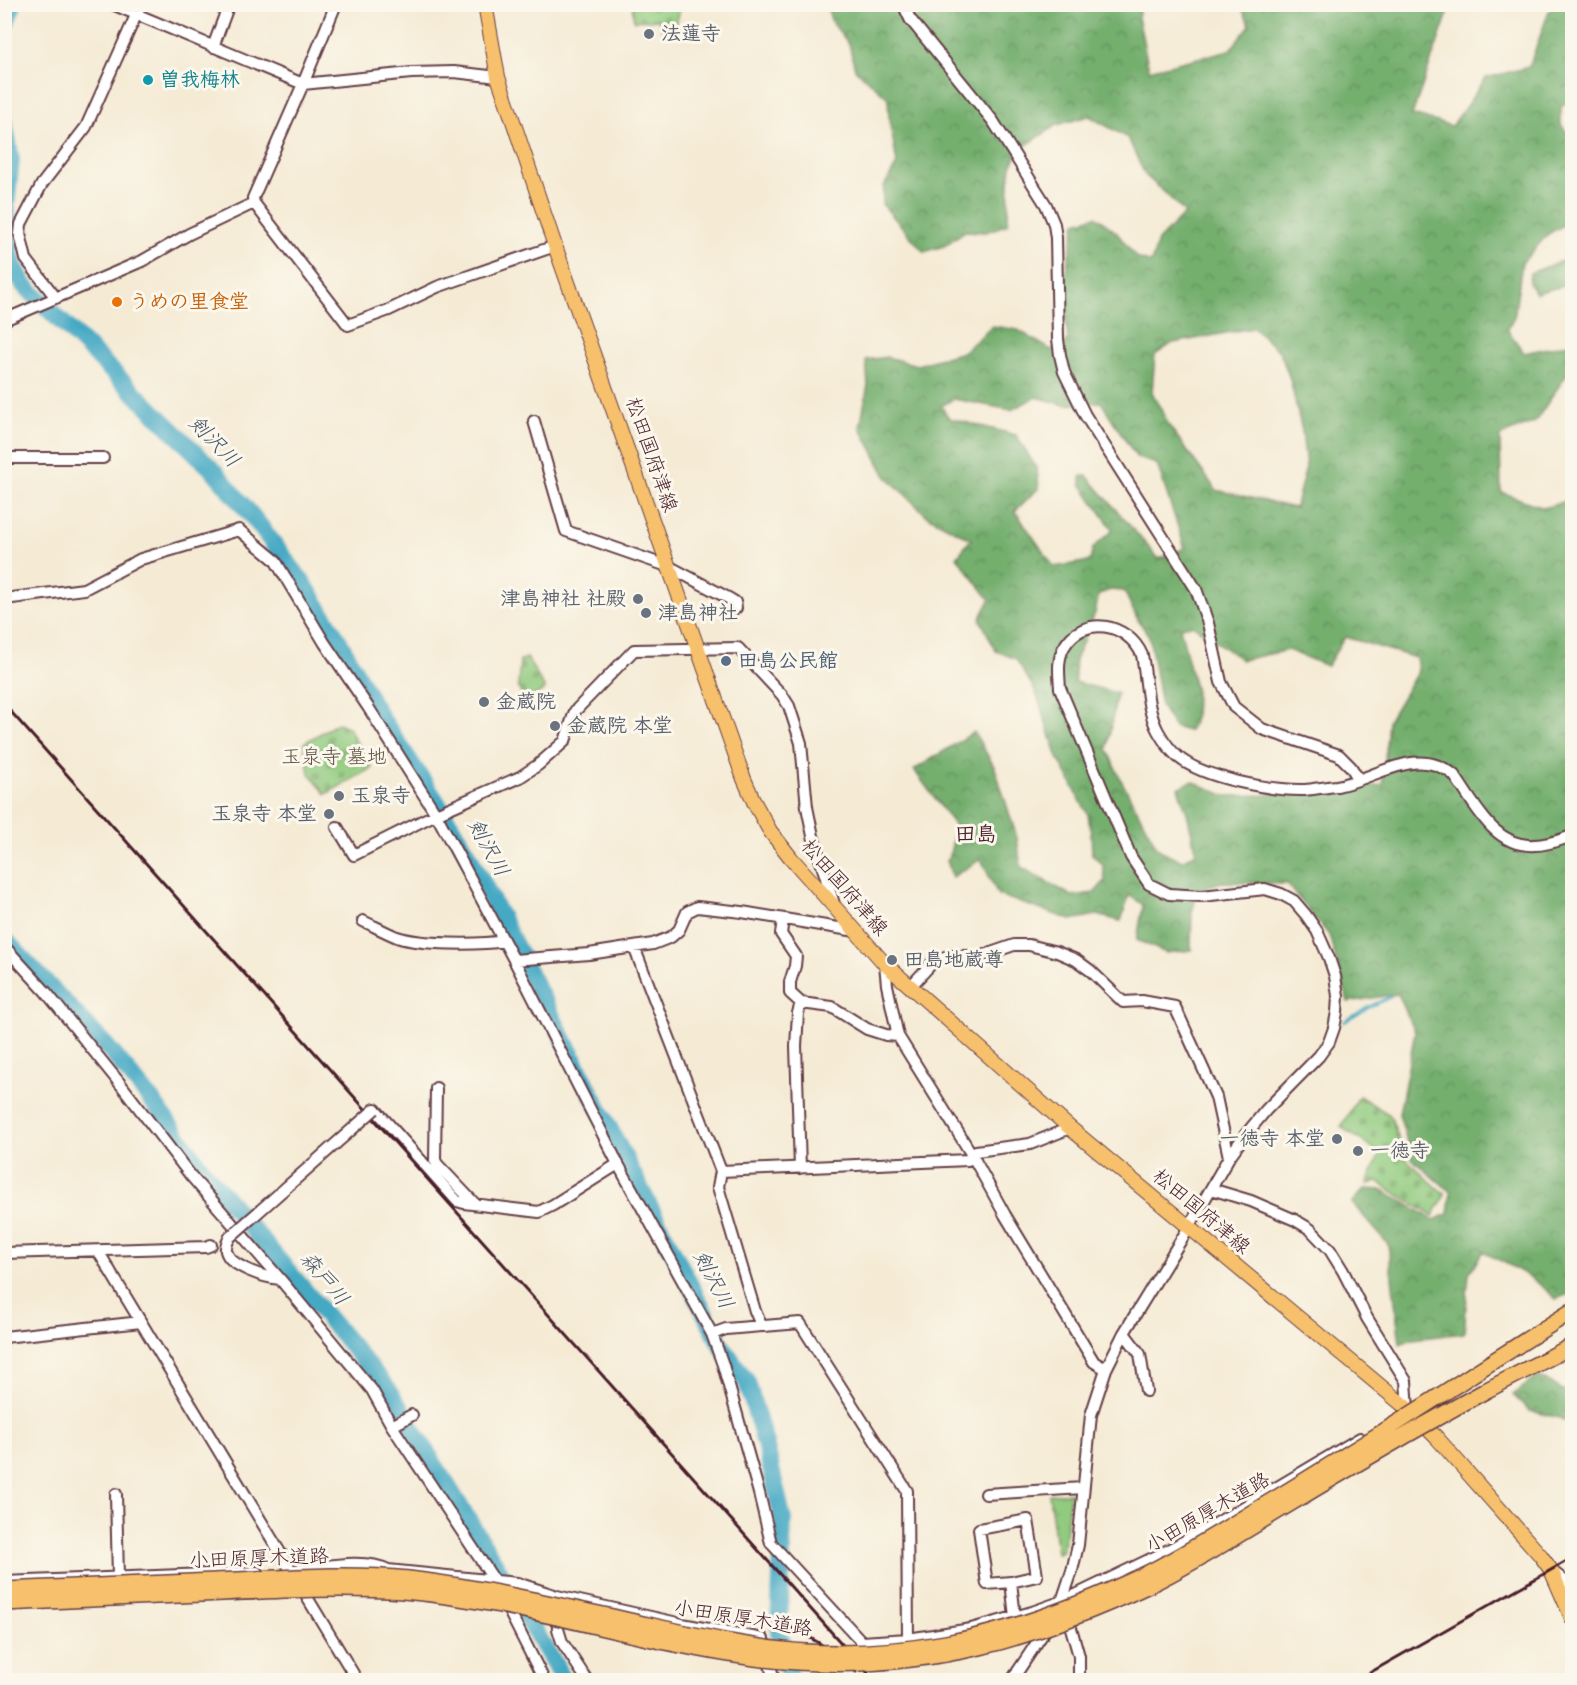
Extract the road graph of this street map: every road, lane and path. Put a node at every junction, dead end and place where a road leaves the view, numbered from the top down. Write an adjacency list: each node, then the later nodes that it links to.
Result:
1 (112, 4): 6 (street)
2 (230, 4): 7 (street)
3 (336, 4): 9 (street)
4 (485, 4): 8 (main road, 松田国府津線)
5 (903, 4): 21 (street)
6 (139, 9): 7 (street); 12 (street)
7 (213, 47): 9 (street)
8 (498, 77): 9 (street); 11 (main road, 松田国府津線)
9 (303, 84): 10 (street)
10 (254, 202): 11 (street); 12 (street)
11 (555, 246): 17 (main road, 松田国府津線)
12 (53, 299): 13 (street)
13 (4, 320)
14 (534, 421): 17 (street)
15 (4, 458): 16 (street)
16 (103, 458)
17 (670, 567): 19 (street); 20 (main road, 松田国府津線)
18 (4, 599): 22 (street)
19 (736, 608)
20 (699, 650): 22 (street); 25 (main road, 松田国府津線); 25 (street)
21 (1359, 780): 24 (street); 40 (street)
22 (436, 814): 23 (street); 29 (street)
23 (337, 827)
24 (1572, 837)
25 (836, 910): 28 (main road, 松田国府津線)
26 (783, 919): 28 (street); 31 (street); 35 (street)
27 (363, 921): 29 (street)
28 (856, 931): 33 (main road, 松田国府津線)
29 (504, 941): 32 (street)
30 (4, 946): 50 (street)
31 (634, 947): 32 (street); 43 (street)
32 (514, 960): 41 (street)
33 (885, 964): 34 (main road, 松田国府津線); 36 (street)
34 (910, 987): 38 (main road, 松田国府津線); 40 (street)
35 (801, 1003): 36 (street); 42 (street)
36 (898, 1036): 39 (street)
37 (436, 1088): 45 (street)
38 (1070, 1128): 39 (street); 46 (main road, 松田国府津線)
39 (972, 1155): 42 (street); 58 (street)
40 (1229, 1157): 44 (street)
41 (618, 1164): 45 (street); 55 (street)
42 (800, 1168): 43 (street)
43 (721, 1171): 53 (street)
44 (1210, 1189): 46 (street); 60 (street)
45 (475, 1204): 50 (street, bridge)
46 (1189, 1227): 54 (street); 60 (main road, 松田国府津線)
47 (211, 1245): 48 (street)
48 (98, 1251): 49 (street); 52 (street)
49 (4, 1253)
50 (280, 1279): 62 (street)
51 (1572, 1311): 73 (highway, 小田原厚木道路, bridge)
52 (141, 1322): 56 (street); 66 (street)
53 (761, 1325): 55 (street); 79 (street)
54 (1124, 1333): 58 (street); 59 (street)
55 (713, 1334): 79 (street)
56 (4, 1337)
57 (1572, 1346): 76 (highway, 小田原厚木道路, bridge)
58 (1106, 1369): 63 (street)
59 (1146, 1391)
60 (1408, 1409): 67 (main road, 松田国府津線); 75 (street)
61 (412, 1414): 62 (street)
62 (392, 1426): 69 (street)
63 (1083, 1488): 65 (street); 75 (street)
64 (116, 1494): 68 (street)
65 (986, 1494)
66 (291, 1570): 68 (street); 69 (street); 80 (street)
67 (1551, 1570): 72 (street); 78 (main road, 松田国府津線)
68 (117, 1577): 70 (street)
69 (494, 1580): 74 (street); 81 (street)
70 (4, 1582)
71 (1011, 1582): 71 (street); 77 (street)
72 (1572, 1587)
73 (4, 1590)
74 (557, 1596): 82 (street); 83 (street)
75 (1063, 1600): 77 (street); 84 (street); 85 (street)
76 (4, 1603)
77 (1015, 1617): 79 (street)
78 (1572, 1618)
79 (908, 1639)
80 (357, 1680)
81 (544, 1680)
82 (587, 1680)
83 (774, 1680)
84 (1012, 1680)
85 (1079, 1680)

